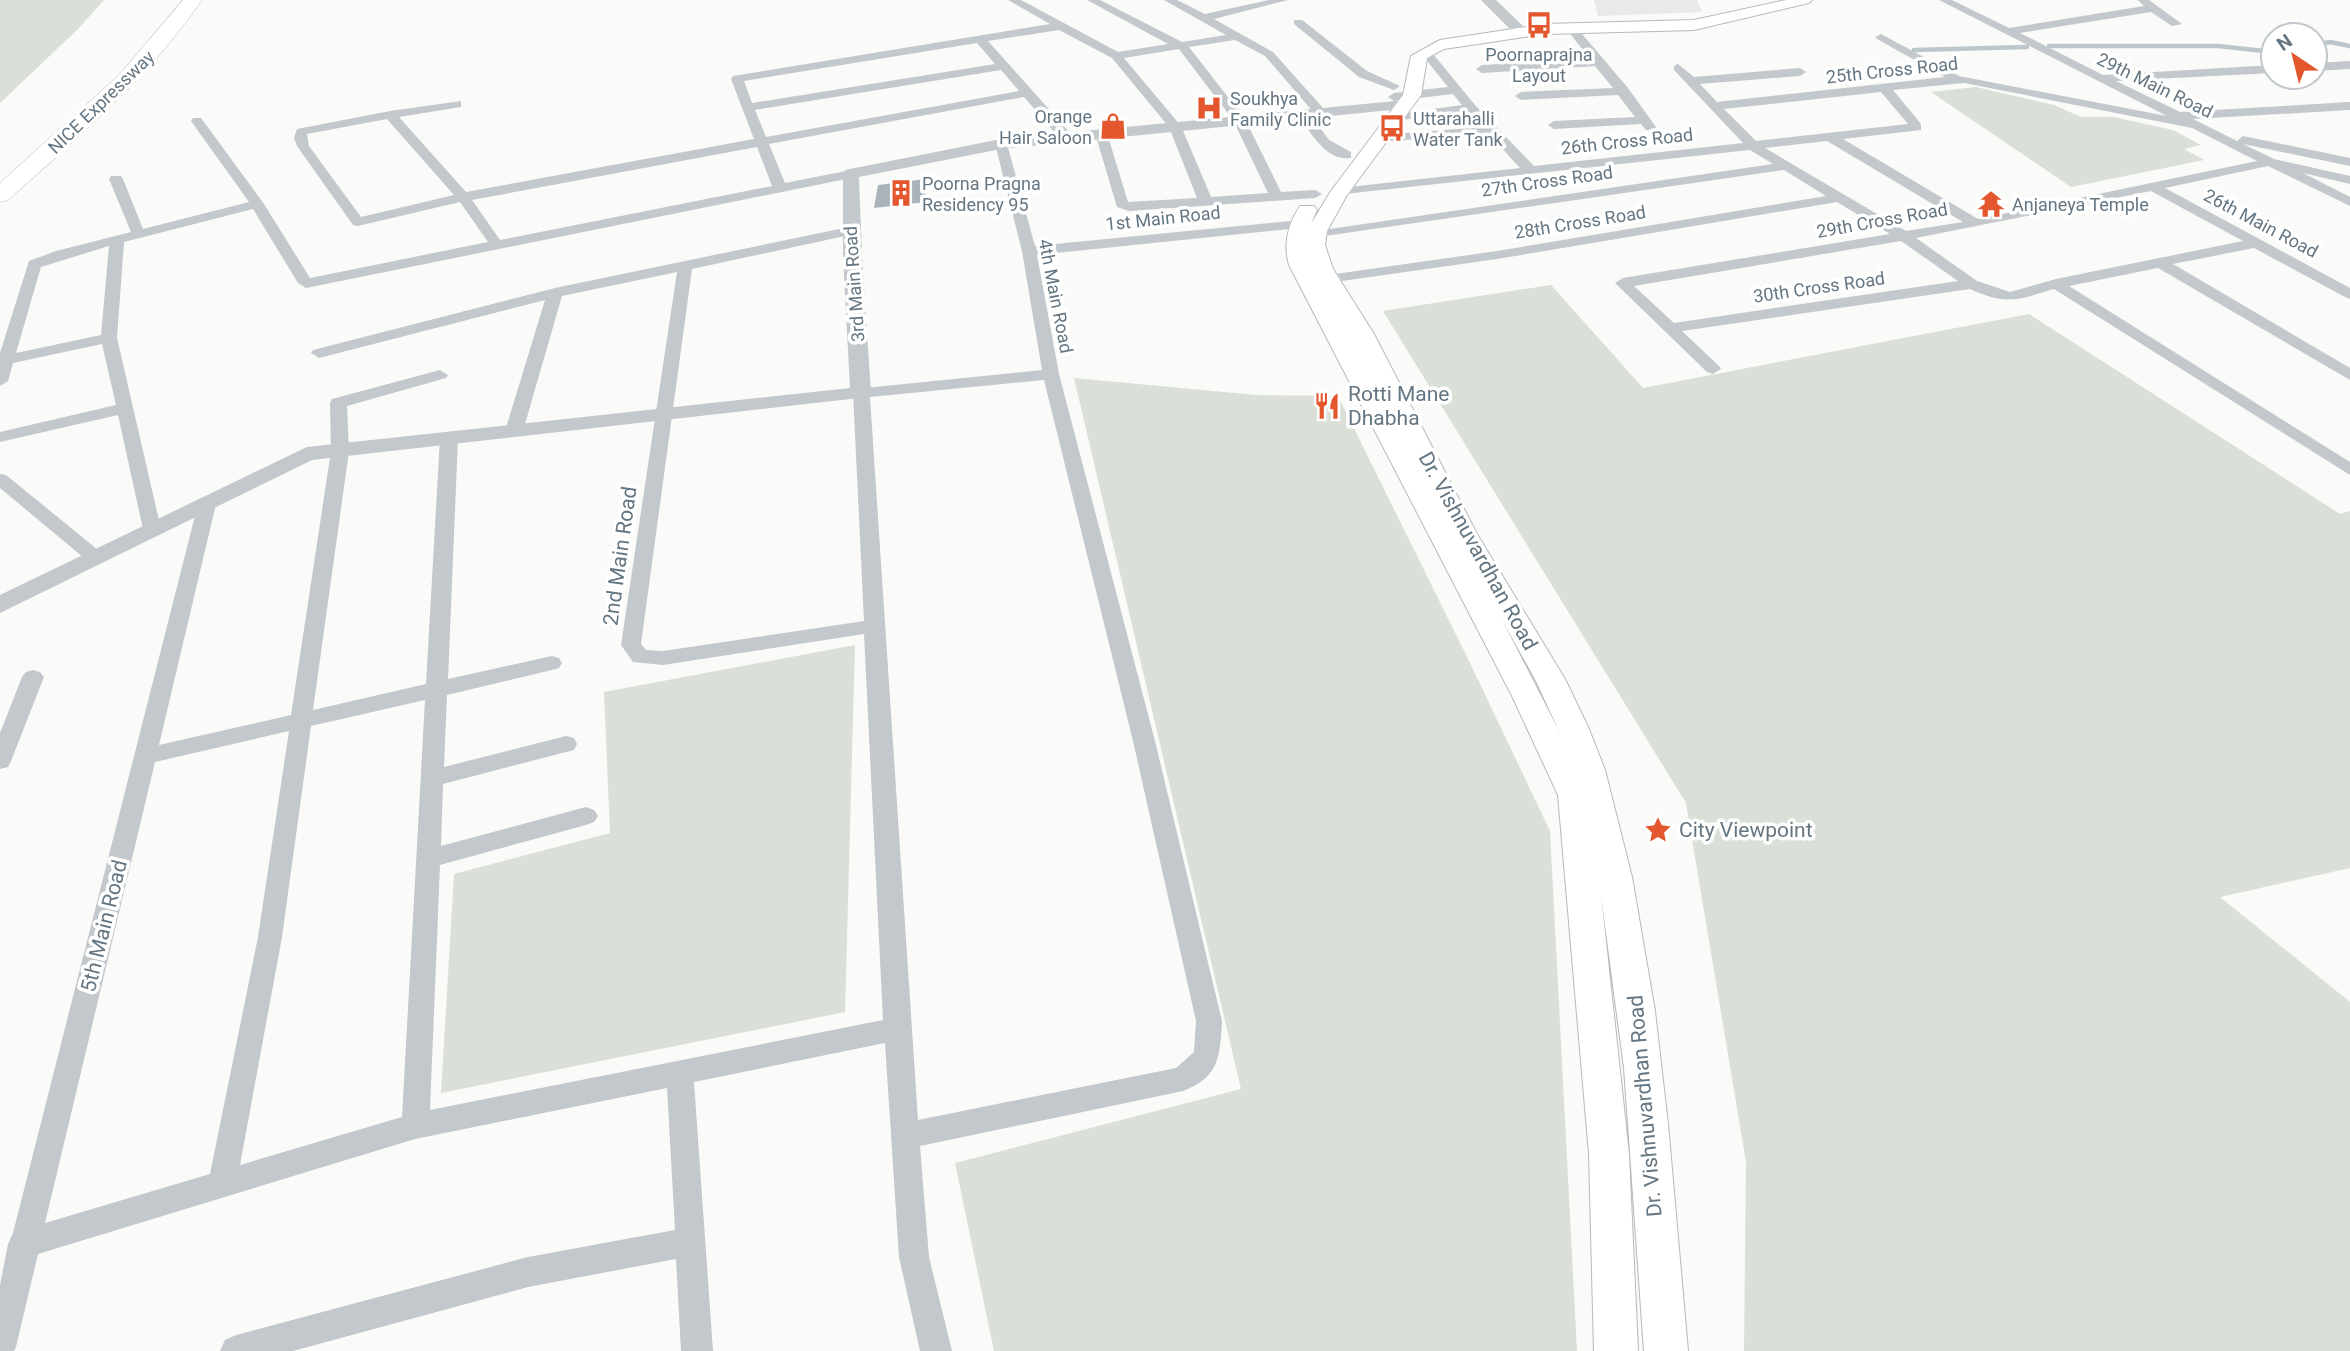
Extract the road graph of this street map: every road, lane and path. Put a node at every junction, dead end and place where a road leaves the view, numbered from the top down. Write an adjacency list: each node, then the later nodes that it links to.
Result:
1 (171, 0): 69 (highway, NICE Expressway)
2 (193, 0): 76 (highway, NICE Expressway)
3 (1013, 0): 16 (street)
4 (1092, 0): 23 (street)
5 (1169, 0): 13 (street)
6 (1283, 0): 13 (street)
7 (1488, 0): 17 (street)
8 (1787, 0): 17 (main road, Dr. Vishnuvardhan Road)
9 (1804, 0): 18 (main road, Dr. Vishnuvardhan Road)
10 (1944, 0): 19 (street, 29th Main Road)
11 (2142, 0): 12 (street)
12 (2153, 8): 15 (street); 19 (street)
13 (1204, 18): 20 (street)
14 (1298, 22): 46 (street)
15 (2176, 24)
16 (1061, 26): 22 (street); 25 (street)
17 (1520, 30): 18 (main road, Dr. Vishnuvardhan Road); 24 (main road, Dr. Vishnuvardhan Road); 46 (main road, Dr. Vishnuvardhan Road)
18 (1573, 30): 26 (street)
19 (2007, 32): 34 (street, 29th Main Road)
20 (1238, 36): 23 (street); 48 (street)
21 (1881, 37): 35 (street)
22 (980, 39): 28 (street); 45 (street)
23 (1183, 47): 25 (street); 51 (street)
24 (1425, 51): 38 (street); 46 (main road, Dr. Vishnuvardhan Road)
25 (1116, 56): 55 (street)
26 (1599, 62): 31 (street); 39 (street)
27 (2350, 65): 29 (street)
28 (1003, 66): 40 (street); 45 (street)
29 (2329, 66)
30 (1678, 68): 36 (street)
31 (1482, 69)
32 (2259, 70): 34 (street)
33 (1800, 72): 36 (street)
34 (2102, 78): 50 (street, 29th Main Road)
35 (1958, 79): 37 (street, 25th Cross Road); 54 (street, 25th Cross Road)
36 (1691, 81): 43 (street)
37 (1884, 88): 43 (street, 25th Cross Road); 60 (street, 26th Cross Road)
38 (1458, 90): 46 (street); 47 (street)
39 (1623, 91): 41 (street); 53 (street)
40 (1027, 93): 59 (street); 61 (street)
41 (1521, 96)
42 (457, 104): 49 (street)
43 (1714, 106): 63 (street)
44 (2350, 106): 50 (street)
45 (748, 107): 61 (street)
46 (1394, 107): 47 (street); 48 (street); 56 (street); 64 (main road, Dr. Vishnuvardhan Road); 75 (main road, Dr. Vishnuvardhan Road)
47 (1471, 108): 56 (street)
48 (1311, 112): 51 (street); 64 (street)
49 (390, 115): 77 (street); 77 (street)
50 (2178, 116): 54 (street, 29th Main Road)
51 (1239, 119): 55 (street); 78 (street)
52 (197, 121): 82 (street)
53 (1554, 125)
54 (2195, 125): 58 (street, 29th Main Road)
55 (1175, 126): 57 (street); 81 (street)
56 (1490, 130): 68 (street)
57 (1101, 133): 59 (street); 81 (street, 26th Cross Road)
58 (2213, 134): 65 (street, 29th Main Road); 66 (street)
59 (1066, 137): 62 (street)
60 (1830, 137): 63 (street, 26th Cross Road); 83 (street)
61 (761, 140): 74 (street); 77 (street)
62 (1001, 144): 70 (street); 91 (street, 4th Main Road)
63 (1753, 146): 67 (street); 68 (street, 26th Cross Road)
64 (1346, 155): 75 (main road, Dr. Vishnuvardhan Road)
65 (2270, 162): 72 (street); 73 (street, 29th Cross Road); 80 (street, 29th Main Road)
66 (2350, 162)
67 (1785, 166): 79 (street); 84 (street, 27th Cross Road)
68 (1529, 169): 75 (street, 26th Cross Road)
69 (0, 170)
70 (850, 174): 74 (street); 85 (street, 3rd Main Road)
71 (116, 179): 86 (street)
72 (2350, 180)
73 (2153, 187): 83 (street, 29th Cross Road); 89 (street, 26th Main Road)
74 (780, 188): 90 (street)
75 (1328, 192): 78 (street, 26th Cross Road); 84 (main road, Dr. Vishnuvardhan Road)
76 (0, 195)
77 (463, 197): 90 (street)
78 (1277, 197): 81 (street, 26th Cross Road)
79 (1838, 198): 87 (street); 94 (street, 28th Cross Road)
80 (2350, 202)
81 (1206, 203)
82 (257, 204): 86 (street); 90 (street)
83 (1976, 224): 87 (street, 29th Cross Road)
84 (1308, 230): 91 (street, 1st Main Road); 94 (main road, Dr. Vishnuvardhan Road); 143 (main road, Dr. Vishnuvardhan Road)
85 (849, 231): 93 (street); 108 (street, 3rd Main Road)
86 (139, 235): 88 (street)
87 (1903, 236): 95 (street); 99 (street, 29th Cross Road)
88 (117, 240): 100 (street); 102 (street)
89 (2256, 243): 92 (street); 98 (street, 26th Main Road)
90 (496, 244)
91 (1030, 251): 104 (street, 4th Main Road)
92 (2159, 262): 96 (street); 106 (street)
93 (685, 265): 97 (street); 110 (street, 2nd Main Road)
94 (1328, 279): 144 (main road, Dr. Vishnuvardhan Road)
95 (1972, 284): 96 (street); 99 (street, 30th Cross Road)
96 (2056, 284): 115 (street)
97 (555, 293): 101 (street); 111 (street)
98 (2350, 294)
99 (1671, 328): 103 (street)
100 (109, 338): 102 (street); 109 (street)
101 (319, 353)
102 (4, 360): 107 (street)
103 (1713, 369)
104 (1051, 374): 108 (street); 135 (street, 4th Main Road)
105 (440, 375): 114 (street)
106 (2350, 376)
107 (0, 381)
108 (861, 393): 110 (street); 121 (street)
109 (124, 408): 112 (street); 118 (street)
110 (664, 414): 111 (street); 121 (street, 2nd Main Road)
111 (514, 431): 113 (street)
112 (0, 437)
113 (449, 438): 114 (street); 124 (street)
114 (340, 451): 117 (street); 125 (street)
115 (2350, 470)
116 (0, 479): 119 (street)
117 (207, 504): 118 (street); 127 (street, 5th Main Road)
118 (152, 529): 119 (street)
119 (96, 558): 120 (street)
120 (0, 605)
121 (874, 626): 132 (street)
122 (552, 663): 124 (street)
123 (33, 677): 128 (street)
124 (438, 689): 125 (street); 129 (street)
125 (301, 719): 127 (street); 136 (street)
126 (566, 744): 129 (street)
127 (146, 755): 138 (street, 5th Main Road)
128 (0, 761)
129 (433, 778): 131 (street)
130 (586, 816): 131 (street)
131 (428, 859): 134 (street)
132 (897, 1029): 133 (street); 135 (street)
133 (680, 1073): 134 (street); 137 (street)
134 (415, 1126): 136 (street)
135 (905, 1136): 142 (street)
136 (222, 1184): 138 (street)
137 (688, 1242): 140 (street); 141 (street)
138 (23, 1244): 139 (street, 5th Main Road)
139 (0, 1347)
140 (236, 1351)
141 (697, 1351)
142 (936, 1351)
143 (1616, 1351)
144 (1666, 1351)

